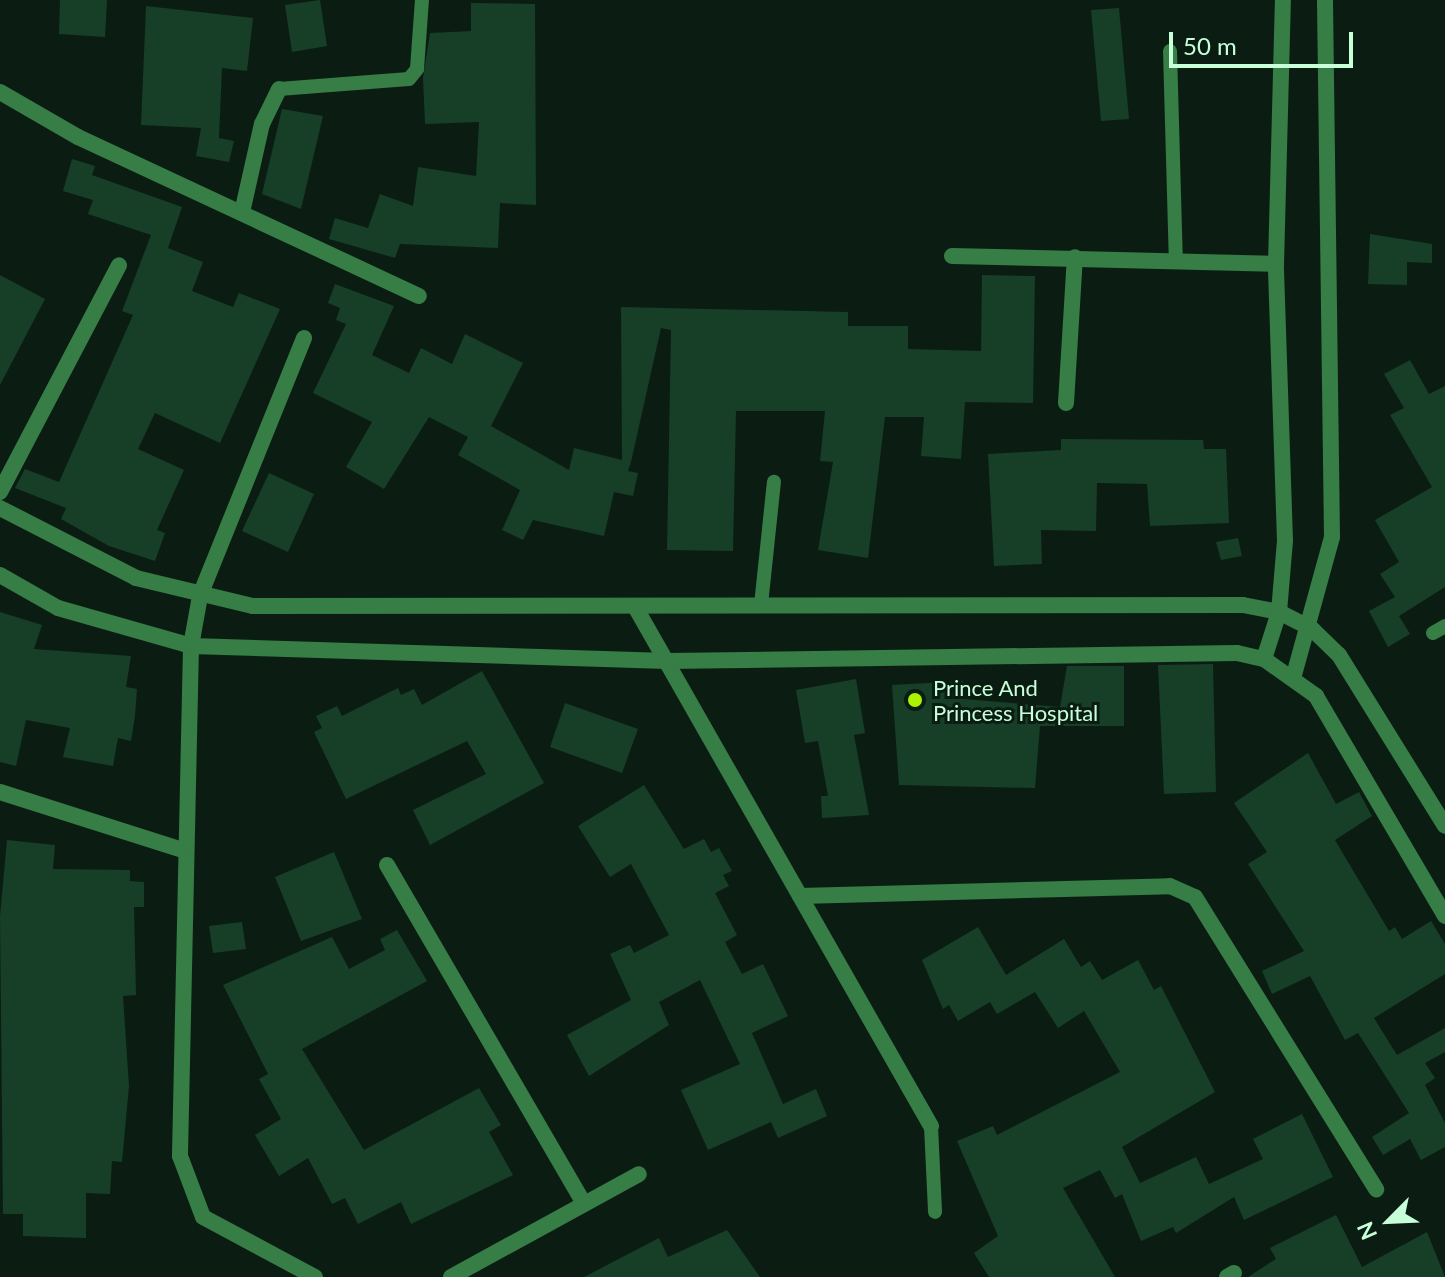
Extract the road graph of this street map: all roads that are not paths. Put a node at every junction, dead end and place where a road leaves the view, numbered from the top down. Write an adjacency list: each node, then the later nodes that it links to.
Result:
1 (422, 0): 5 (lane)
2 (1283, 0): 11 (street)
3 (1325, 0): 24 (street)
4 (1170, 51): 10 (lane)
5 (279, 89): 7 (street)
6 (0, 92): 7 (street)
7 (243, 208): 13 (street)
8 (952, 256): 9 (street)
9 (1075, 257): 10 (street); 15 (street)
10 (1176, 260): 11 (street)
11 (1276, 264): 23 (street)
12 (119, 265): 17 (street)
13 (419, 296)
14 (304, 338): 20 (street)
15 (1066, 403)
16 (774, 482): 21 (lane)
17 (0, 492)
18 (0, 508): 20 (street)
19 (0, 575): 25 (street)
20 (200, 596): 22 (street); 25 (street)
21 (761, 605): 22 (street); 23 (street)
22 (637, 610): 27 (street)
23 (1279, 612): 24 (street); 26 (street)
24 (1312, 629): 28 (street); 30 (street)
25 (191, 646): 27 (street); 31 (street)
26 (1264, 659): 27 (street); 28 (street)
27 (667, 661): 33 (street)
28 (1294, 675): 34 (street)
29 (0, 792): 31 (street)
30 (1445, 826)
31 (183, 850): 40 (street)
32 (387, 865): 38 (street)
33 (800, 896): 35 (street); 37 (street)
34 (1445, 916)
35 (931, 1126): 39 (lane)
36 (639, 1174): 38 (street)
37 (1376, 1189)
38 (584, 1203): 41 (street)
39 (935, 1212)
40 (315, 1277)
41 (451, 1277)

